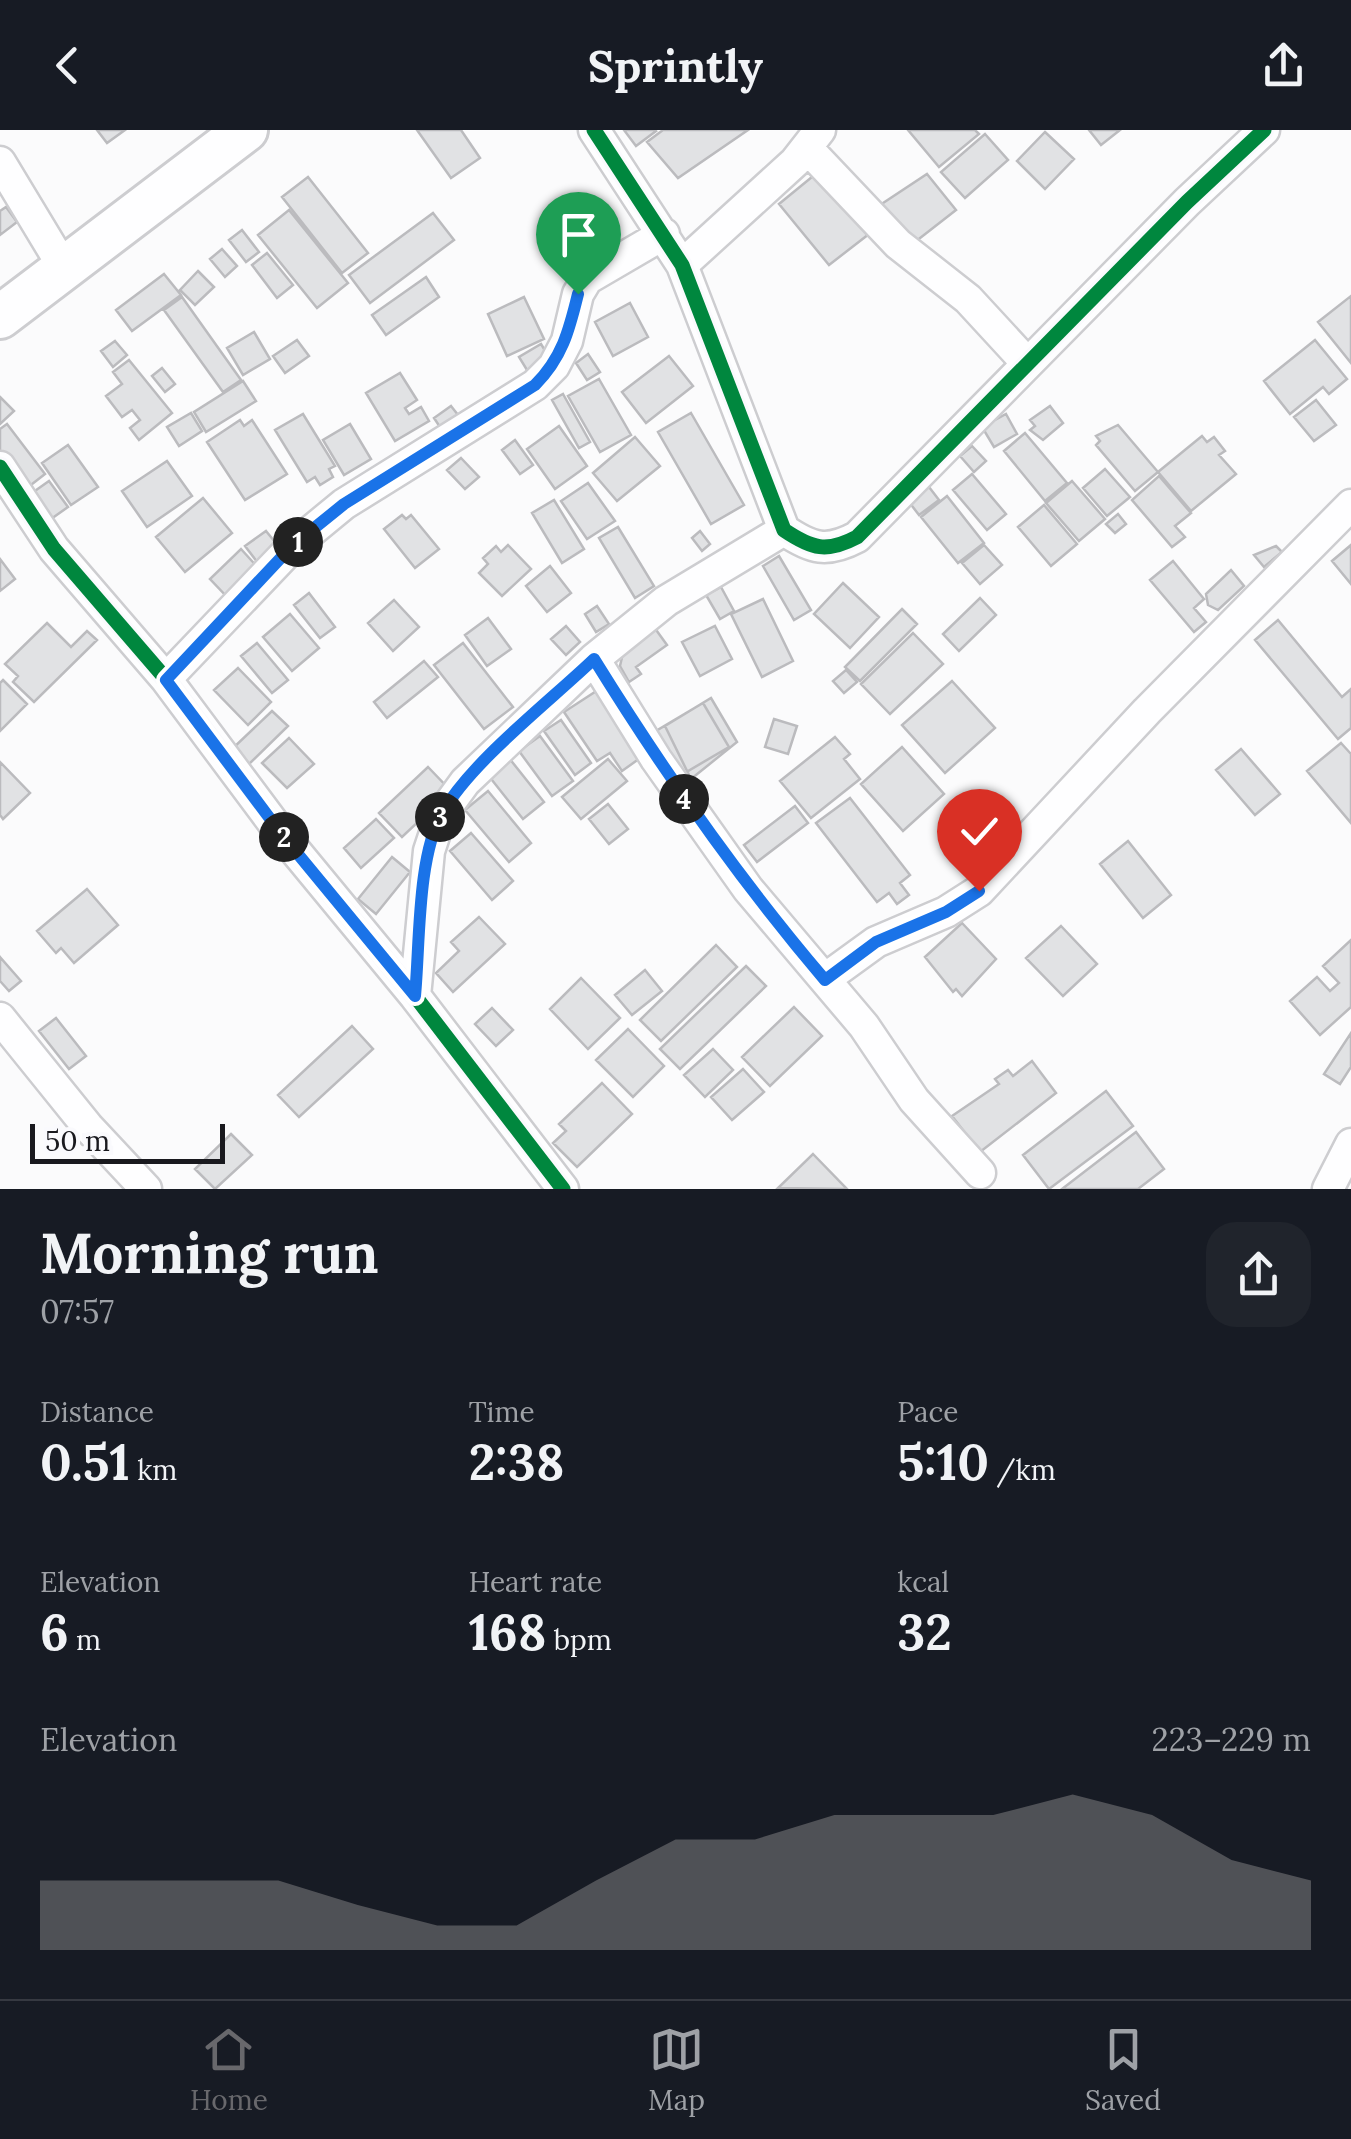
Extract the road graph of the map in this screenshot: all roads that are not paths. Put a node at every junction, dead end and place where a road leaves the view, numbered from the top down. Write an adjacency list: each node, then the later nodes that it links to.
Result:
1 (246, 130): 8 (street)
2 (594, 130): 6 (street)
3 (1264, 130): 10 (street)
4 (814, 139): 7 (street); 10 (street)
5 (0, 162): 8 (street)
6 (664, 234): 7 (street); 15 (street)
7 (682, 265): 13 (street)
8 (64, 268): 9 (street)
9 (0, 317)
10 (1027, 364): 13 (street)
11 (0, 466): 15 (street)
12 (1351, 505): 16 (street)
13 (784, 530): 14 (street)
14 (594, 659): 16 (street); 17 (street)
15 (166, 680): 17 (street)
16 (825, 980): 20 (street)
17 (415, 996): 22 (street)
18 (0, 1018): 21 (street)
19 (1351, 1144): 23 (street)
20 (980, 1174)
21 (146, 1189)
22 (563, 1189)
23 (1328, 1189)

